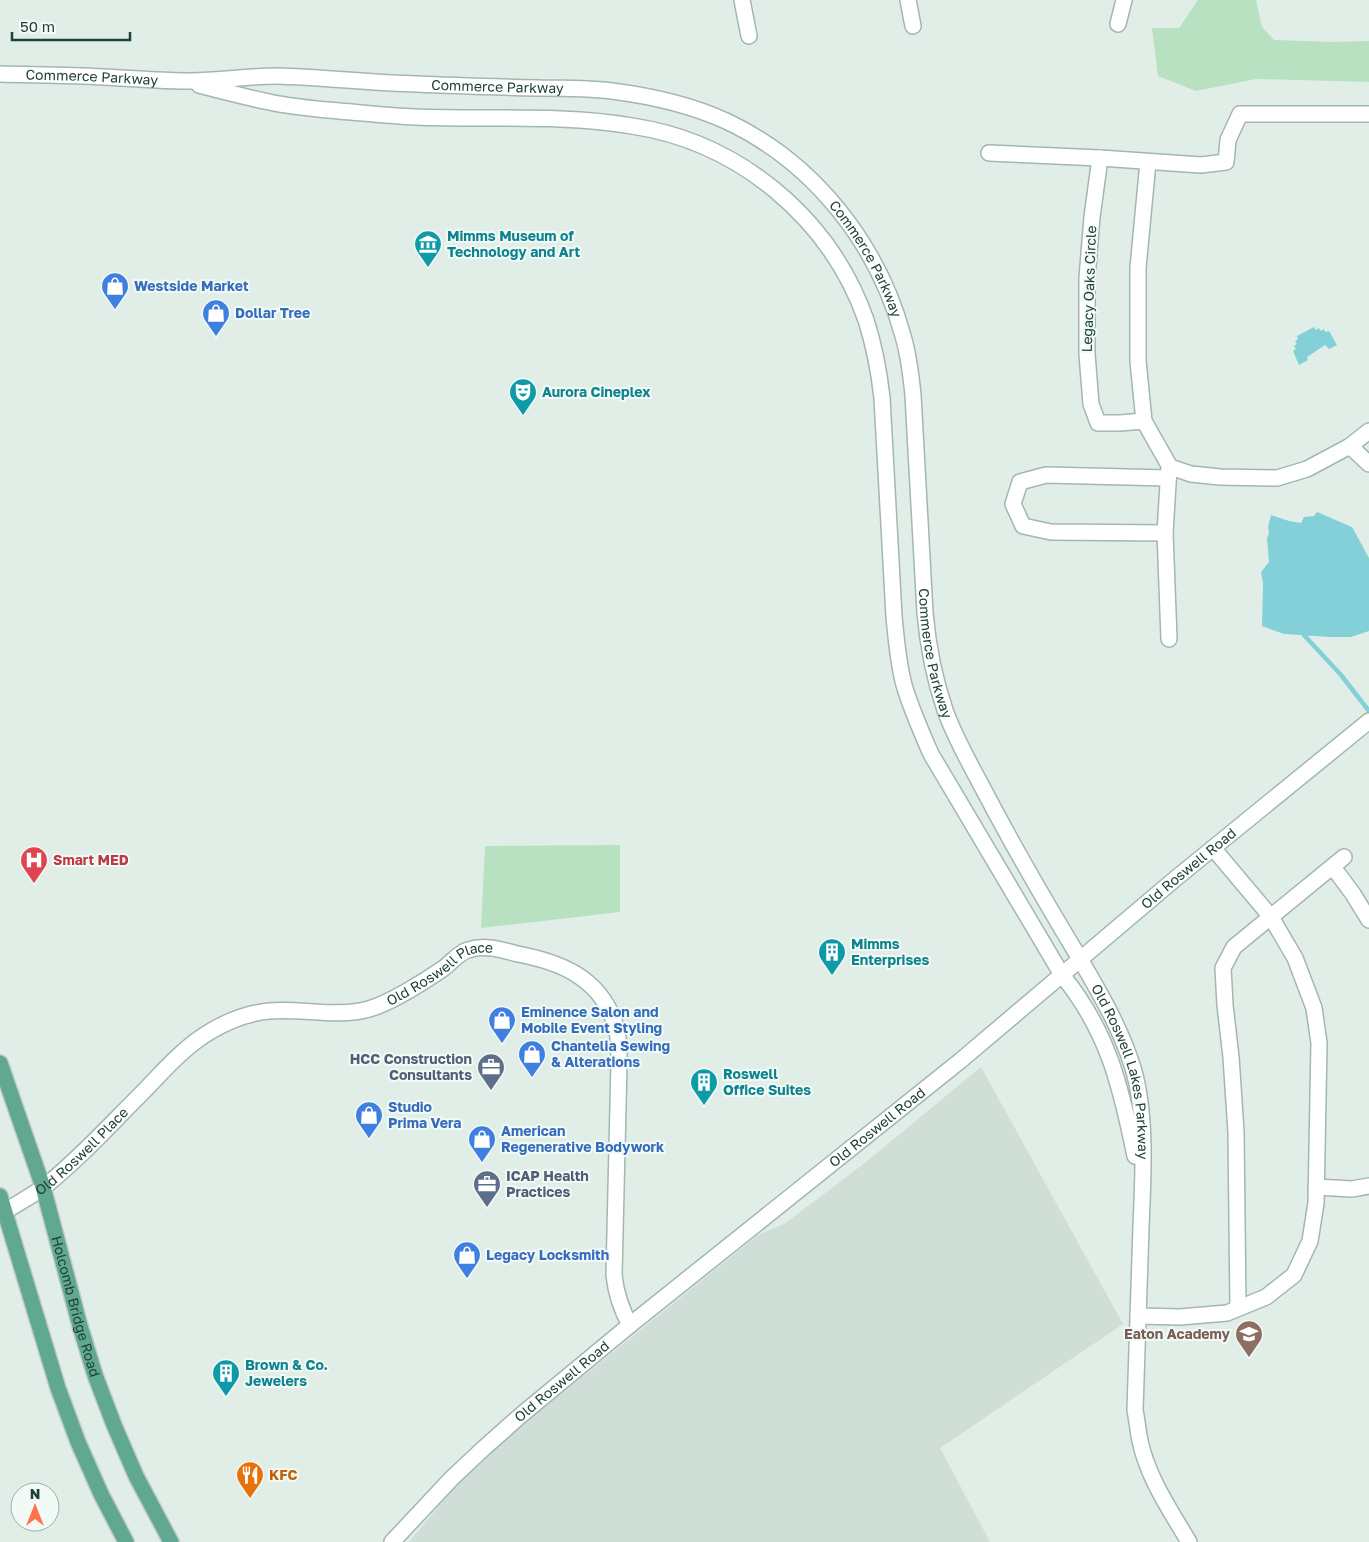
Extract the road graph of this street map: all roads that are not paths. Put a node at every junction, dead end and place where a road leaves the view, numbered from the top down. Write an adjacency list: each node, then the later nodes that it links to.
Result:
1 (742, 0): 6 (street)
2 (908, 0): 5 (street)
3 (1124, 0): 4 (street)
4 (1118, 24)
5 (913, 26)
6 (749, 36)
7 (0, 74): 8 (street, Commerce Parkway)
8 (186, 81): 24 (street, Commerce Parkway); 25 (street, Commerce Parkway)
9 (1369, 114): 12 (street)
10 (989, 153): 11 (street)
11 (1100, 158): 12 (street); 13 (street, Legacy Oaks Circle)
12 (1148, 162): 13 (street)
13 (1144, 421): 17 (street)
14 (1369, 431): 15 (street)
15 (1350, 446): 16 (street); 17 (street)
16 (1369, 464)
17 (1169, 472): 18 (street); 18 (street)
18 (1165, 533): 19 (street)
19 (1169, 639)
20 (1369, 721): 21 (street, Old Roswell Road)
21 (1213, 848): 22 (street); 24 (street, Old Roswell Road)
22 (1271, 917): 23 (street); 28 (street); 33 (street)
23 (1369, 920)
24 (1080, 959): 25 (street, Old Roswell Road); 30 (street, Old Roswell Lakes Parkway)
25 (1062, 975): 30 (street, Old Roswell Lakes Parkway); 35 (street, Old Roswell Road)
26 (0, 1063): 29 (main road, Holcomb Bridge Road)
27 (1369, 1186): 28 (street)
28 (1316, 1187): 33 (street)
29 (43, 1188): 32 (street, Old Roswell Place); 35 (street, Old Roswell Place); 37 (main road, Holcomb Bridge Road)
30 (1142, 1191): 34 (street, Old Roswell Lakes Parkway)
31 (0, 1196): 32 (main road)
32 (4, 1212): 36 (main road)
33 (1238, 1308): 34 (street)
34 (1138, 1316): 39 (street, Old Roswell Lakes Parkway)
35 (630, 1325): 38 (street, Old Roswell Road)
36 (126, 1542)
37 (171, 1542)
38 (392, 1542)
39 (1189, 1542)

